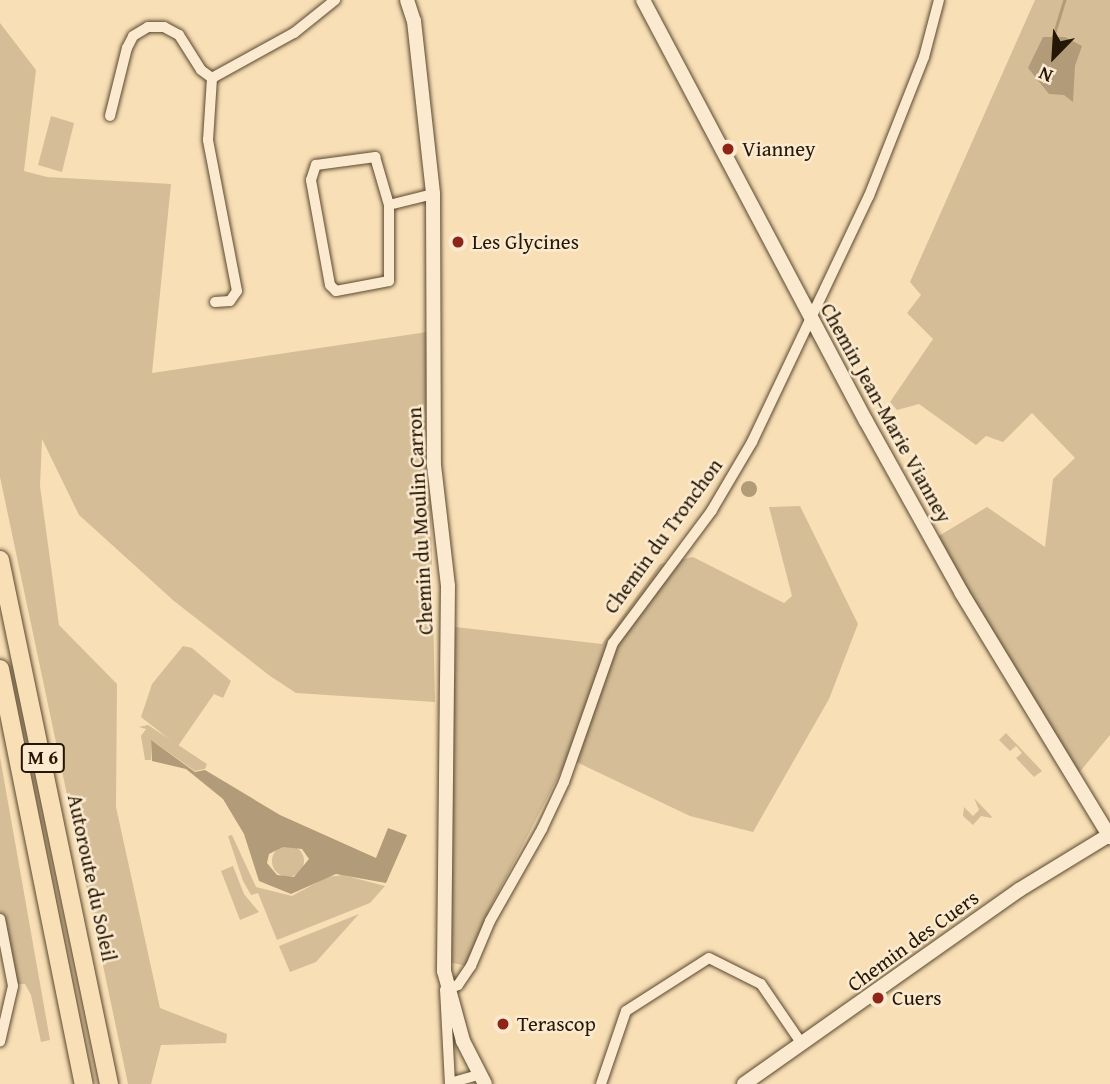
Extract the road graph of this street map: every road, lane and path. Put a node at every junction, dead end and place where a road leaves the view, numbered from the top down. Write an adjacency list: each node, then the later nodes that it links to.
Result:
1 (335, 0): 5 (street)
2 (407, 0): 7 (street, Chemin du Moulin Carron)
3 (643, 0): 10 (street, Chemin Jean-Marie Vianney)
4 (939, 0): 10 (street, Chemin du Tronchon)
5 (212, 78): 6 (street); 9 (street)
6 (110, 116)
7 (433, 194): 8 (street); 17 (street, Chemin du Moulin Carron)
8 (389, 205): 8 (street)
9 (215, 302)
10 (810, 321): 13 (street, Chemin Jean-Marie Vianney); 16 (street, Chemin du Tronchon)
11 (0, 560): 15 (highway, Autoroute du Soleil / M 6)
12 (0, 669): 18 (highway, M 6)
13 (1110, 836): 21 (street, Chemin des Cuers)
14 (0, 919): 20 (street)
15 (85, 955): 26 (highway, Autoroute du Soleil / M 6); 27 (highway)
16 (471, 966): 17 (street, Chemin du Tronchon); 19 (street)
17 (445, 990): 19 (street); 23 (street, Chemin du Moulin Carron)
18 (65, 995): 24 (highway); 25 (highway, M 6)
19 (454, 1014): 22 (street)
20 (0, 1042)
21 (802, 1044): 28 (street); 29 (street, Chemin des Cuers)
22 (481, 1079): 23 (street)
23 (450, 1083)
24 (75, 1084)
25 (84, 1084)
26 (109, 1084)
27 (118, 1084)
28 (601, 1084)
29 (744, 1084)

